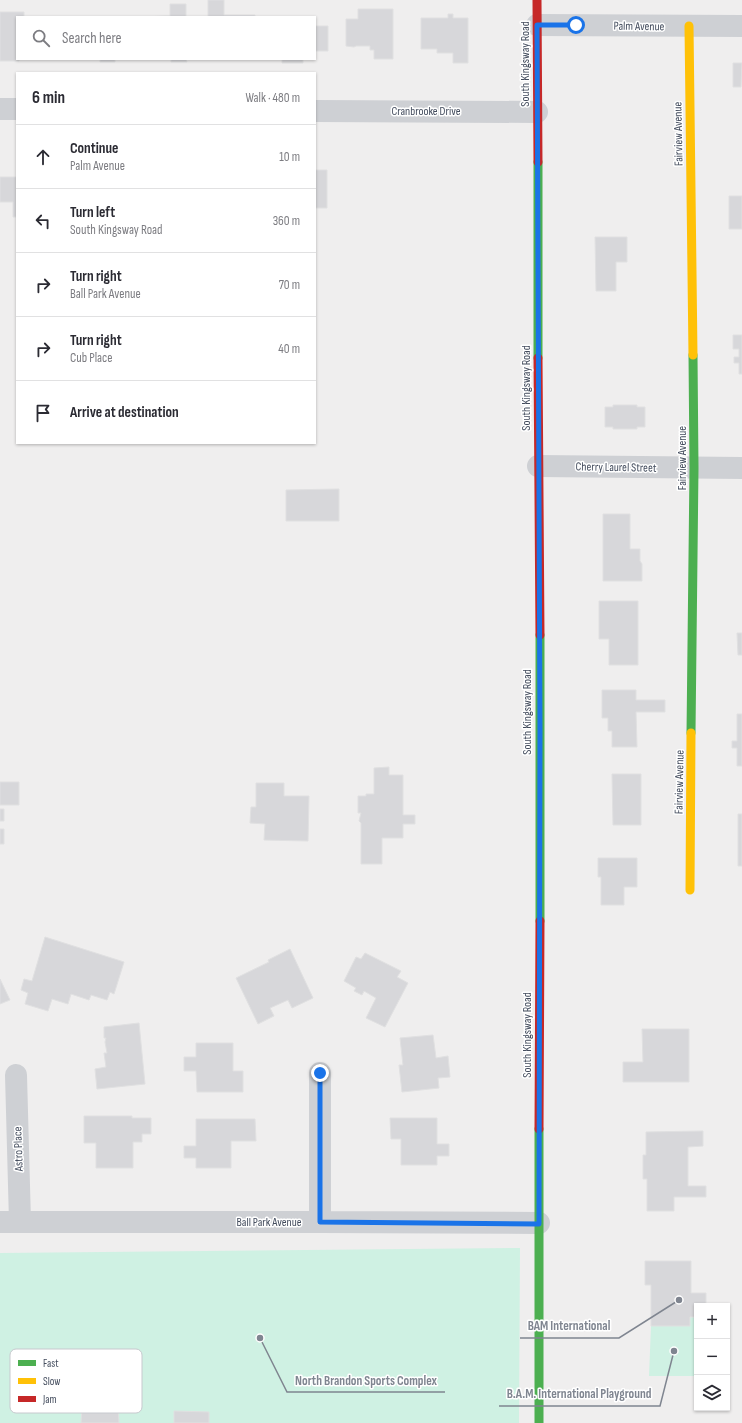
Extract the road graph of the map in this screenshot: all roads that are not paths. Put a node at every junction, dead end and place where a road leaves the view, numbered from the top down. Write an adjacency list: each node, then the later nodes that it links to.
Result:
1 (536, 0): 2 (street, South Kingsway Road)
2 (537, 25): 3 (street, Palm Avenue); 8 (street, South Kingsway Road)
3 (689, 26): 4 (street, Palm Avenue); 10 (street, Fairview Avenue)
4 (742, 26)
5 (0, 109): 6 (street)
6 (16, 110)
7 (316, 111): 8 (street, Cranbrooke Drive)
8 (537, 112): 9 (street, South Kingsway Road)
9 (538, 466): 10 (street, Cherry Laurel Street); 17 (street, South Kingsway Road)
10 (694, 468): 11 (street, Cherry Laurel Street); 12 (street, Fairview Avenue)
11 (742, 468)
12 (690, 890)
13 (320, 1073): 16 (street)
14 (16, 1075): 15 (street, Astro Place)
15 (10, 1222): 16 (street, Ball Park Avenue)
16 (320, 1222): 17 (street, Ball Park Avenue)
17 (539, 1224): 18 (street, South Kingsway Road)
18 (539, 1423)

